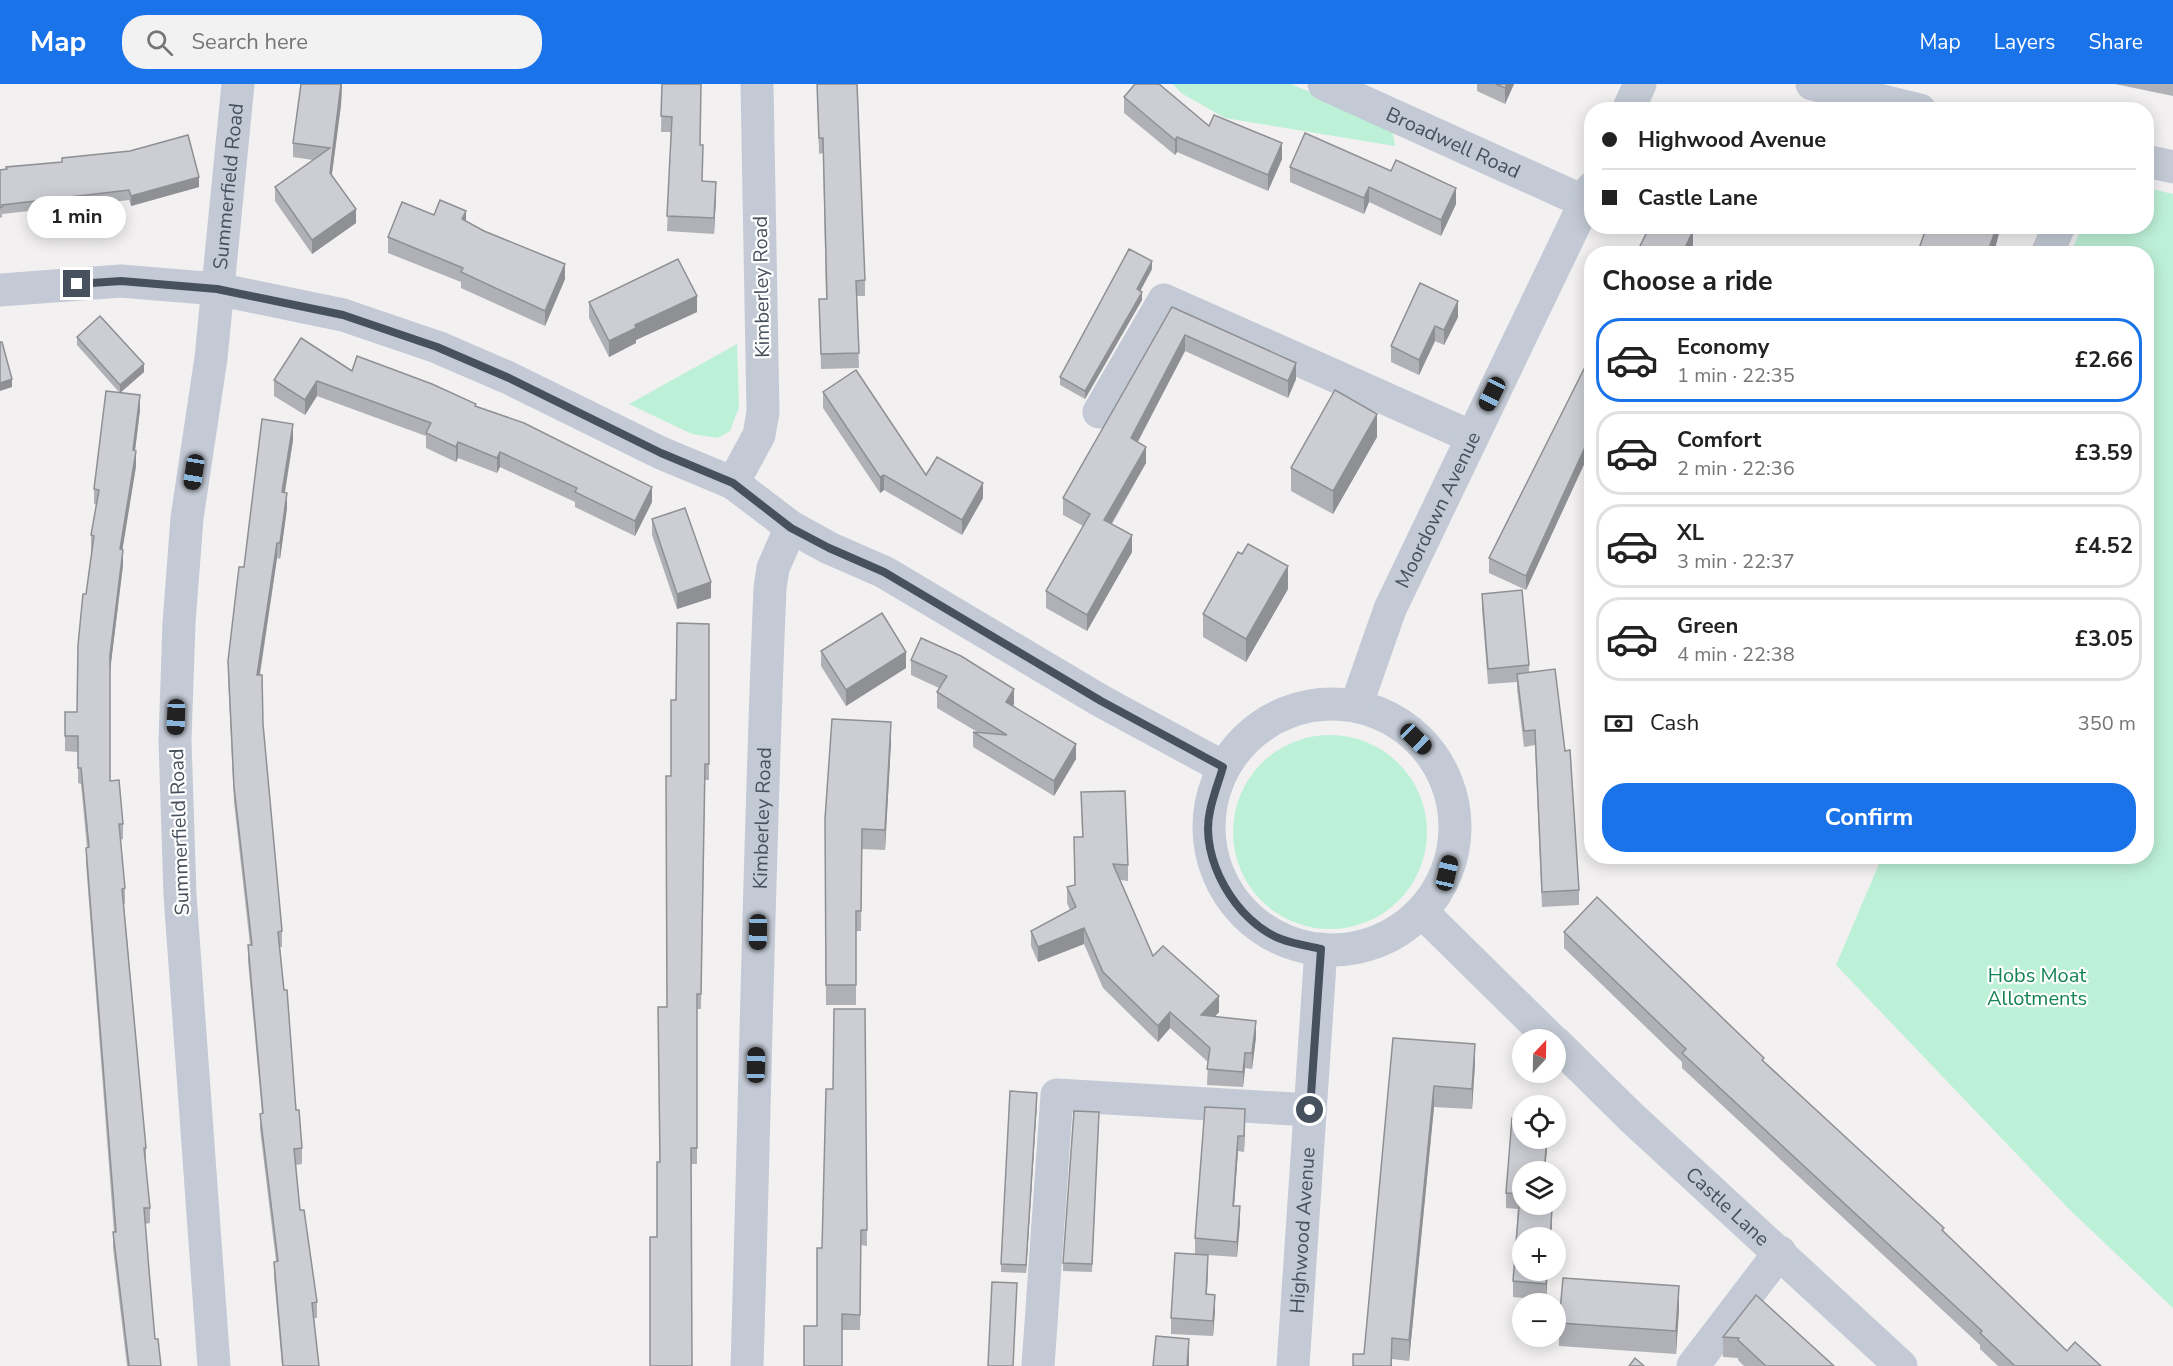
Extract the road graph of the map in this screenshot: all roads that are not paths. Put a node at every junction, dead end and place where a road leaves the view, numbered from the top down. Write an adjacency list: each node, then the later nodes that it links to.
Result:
1 (238, 84): 12 (street, Summerfield Road)
2 (757, 84): 16 (street, Kimberley Road)
3 (1324, 84): 10 (street, Broadwell Road)
4 (1640, 84): 6 (street)
5 (1812, 84): 7 (street)
6 (1632, 102)
7 (1887, 102)
8 (2154, 163): 9 (street)
9 (2173, 167)
10 (1584, 193)
11 (1584, 203): 15 (street, Moordown Avenue)
12 (217, 289): 13 (street); 16 (street); 26 (street, Summerfield Road)
13 (0, 290)
14 (1099, 412): 15 (street)
15 (1472, 437): 18 (street, Moordown Avenue)
16 (733, 483): 17 (street)
17 (791, 528): 19 (street); 27 (street, Kimberley Road)
18 (1356, 706): 19 (street); 20 (street)
19 (1223, 767): 21 (street)
20 (1422, 912): 21 (street); 22 (street)
21 (1321, 949): 24 (street, Highwood Avenue)
22 (1541, 1029)
23 (1566, 1053): 25 (street, Castle Lane)
24 (1310, 1110): 28 (street); 29 (street, Highwood Avenue)
25 (1780, 1252): 30 (street); 31 (street, Castle Lane)
26 (214, 1366)
27 (747, 1366)
28 (1038, 1366)
29 (1293, 1366)
30 (1693, 1366)
31 (1901, 1366)

